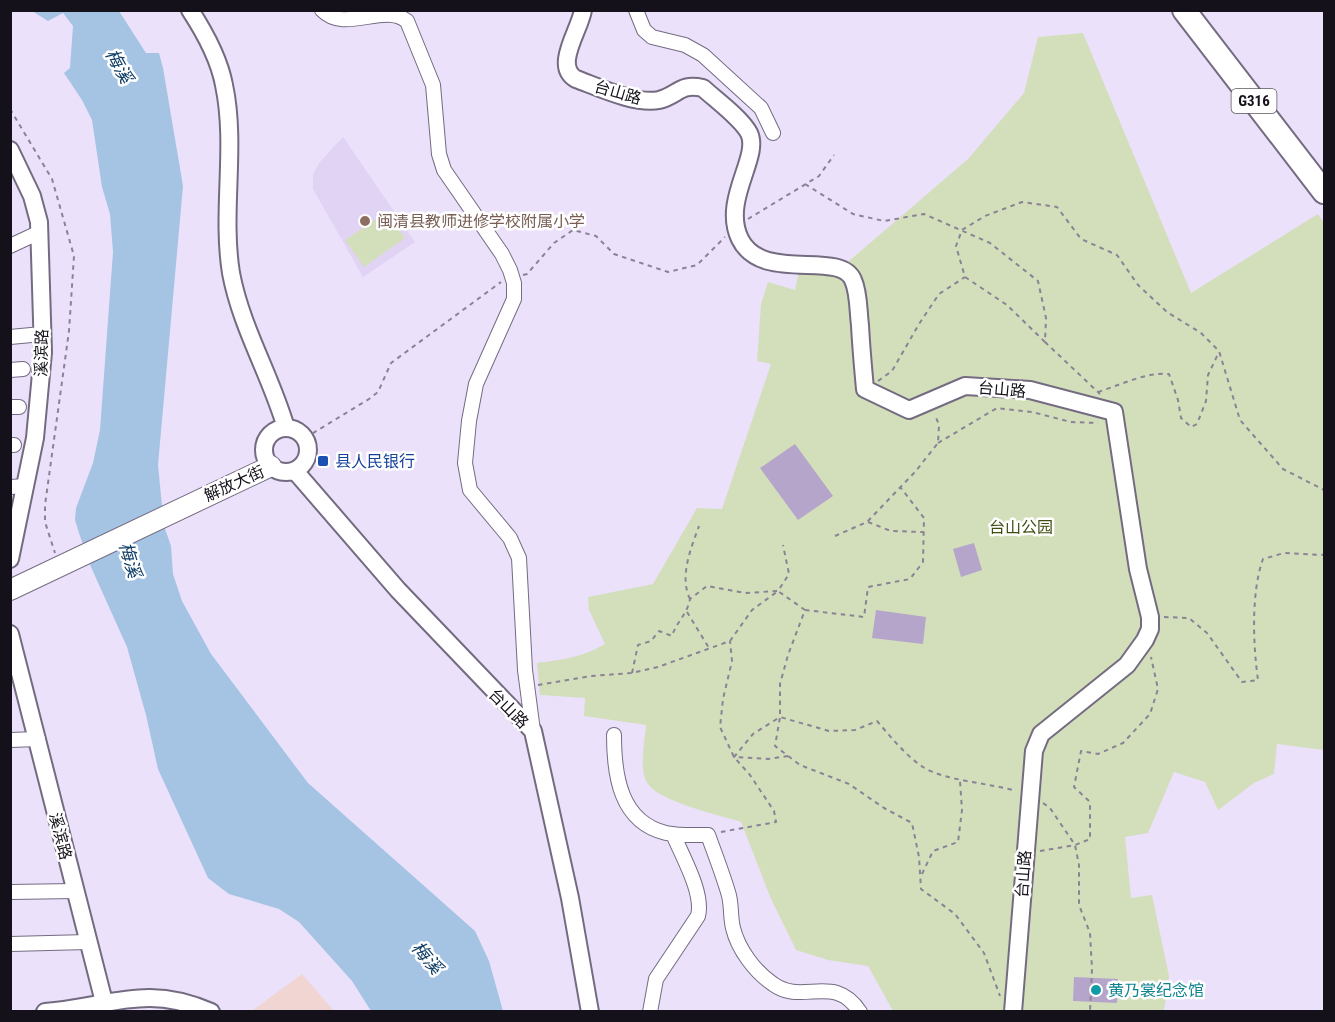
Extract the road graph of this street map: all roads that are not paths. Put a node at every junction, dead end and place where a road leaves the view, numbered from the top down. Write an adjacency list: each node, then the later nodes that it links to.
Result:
1 (190, 10): 13 (street)
2 (322, 10): 22 (street)
3 (583, 10): 32 (street, 台山路)
4 (636, 10): 6 (street)
5 (1184, 10): 8 (highway, G316)
6 (773, 133)
7 (10, 150): 9 (street, 溪滨路)
8 (1324, 192)
9 (40, 232): 10 (street); 11 (street, 溪滨路)
10 (10, 246)
11 (42, 334): 12 (street); 16 (street, 溪滨路)
12 (10, 337)
13 (286, 428): 14 (street); 15 (street)
14 (268, 463): 15 (street); 18 (main road, 解放大街)
15 (295, 471): 22 (street, 台山路)
16 (18, 487): 17 (street, 溪滨路)
17 (10, 559)
18 (54, 565): 19 (main road); 20 (main road)
19 (10, 580)
20 (10, 590)
21 (10, 634): 24 (street, 溪滨路)
22 (533, 731): 35 (street, 台山路)
23 (614, 735): 26 (street)
24 (38, 739): 25 (street); 27 (street, 溪滨路)
25 (10, 740)
26 (673, 834): 36 (street); 37 (street)
27 (75, 891): 28 (street); 29 (street, 溪滨路)
28 (10, 892)
29 (88, 942): 30 (street); 31 (street, 溪滨路)
30 (10, 944)
31 (104, 1002): 33 (street); 34 (street)
32 (1007, 1007)
33 (45, 1011)
34 (211, 1011)
35 (590, 1011)
36 (651, 1011)
37 (860, 1011)

